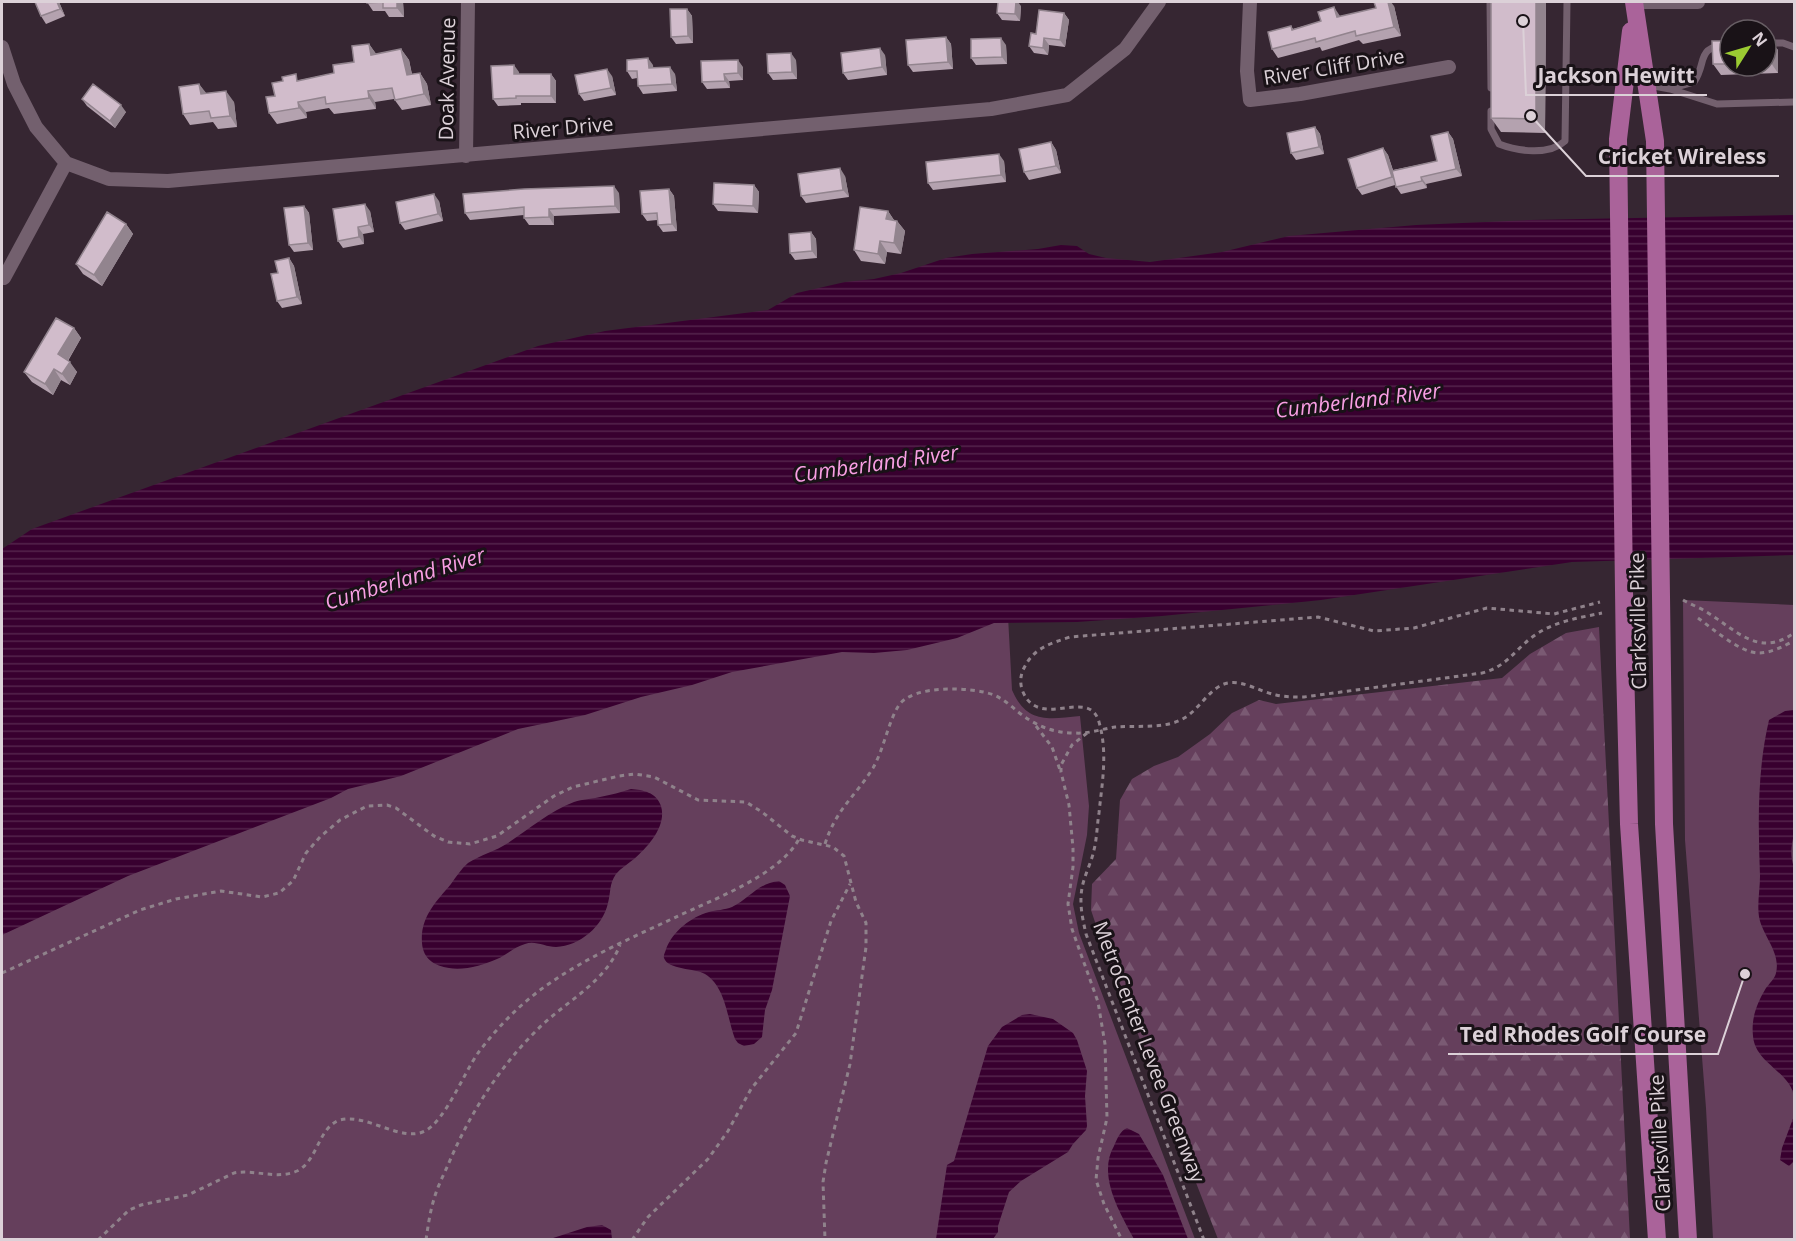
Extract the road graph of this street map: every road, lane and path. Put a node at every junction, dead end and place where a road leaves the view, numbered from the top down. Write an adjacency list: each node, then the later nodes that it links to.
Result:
1 (468, 2): 18 (street, Doak Avenue)
2 (1159, 2): 18 (street, River Drive)
3 (1250, 2): 12 (street, River Cliff Drive)
4 (1490, 2): 15 (lane)
5 (1567, 2): 17 (lane)
6 (1632, 2): 7 (street); 13 (main road, Clarksville Pike); 42 (main road, Clarksville Pike)
7 (1698, 2)
8 (1778, 43): 11 (lane)
9 (1718, 46): 14 (lane)
10 (2, 47): 19 (street, River Drive)
11 (1794, 47)
12 (1449, 67)
13 (1645, 85): 14 (lane); 43 (main road, Clarksville Pike)
14 (1671, 89): 16 (lane)
15 (1491, 94)
16 (1794, 102)
17 (1491, 106)
18 (466, 156): 19 (street, River Drive)
19 (66, 163): 20 (street)
20 (4, 278)
21 (1683, 600): 25 (path)
22 (1600, 602): 28 (path)
23 (1602, 613): 28 (path)
24 (1698, 618): 26 (path)
25 (1794, 633)
26 (1794, 641)
27 (1033, 723): 29 (path); 30 (path); 32 (path)
28 (1101, 729): 29 (path); 41 (path, MetroCenter Levee Greenway)
29 (1089, 732): 30 (path)
30 (1060, 772): 40 (path)
31 (799, 839): 32 (path); 34 (path); 35 (path)
32 (825, 844): 33 (path)
33 (851, 883): 38 (path); 39 (path)
34 (620, 944): 36 (path); 37 (path)
35 (2, 974)
36 (98, 1239)
37 (426, 1239)
38 (632, 1239)
39 (825, 1239)
40 (1122, 1239)
41 (1204, 1239)
42 (1657, 1239)
43 (1688, 1239)

